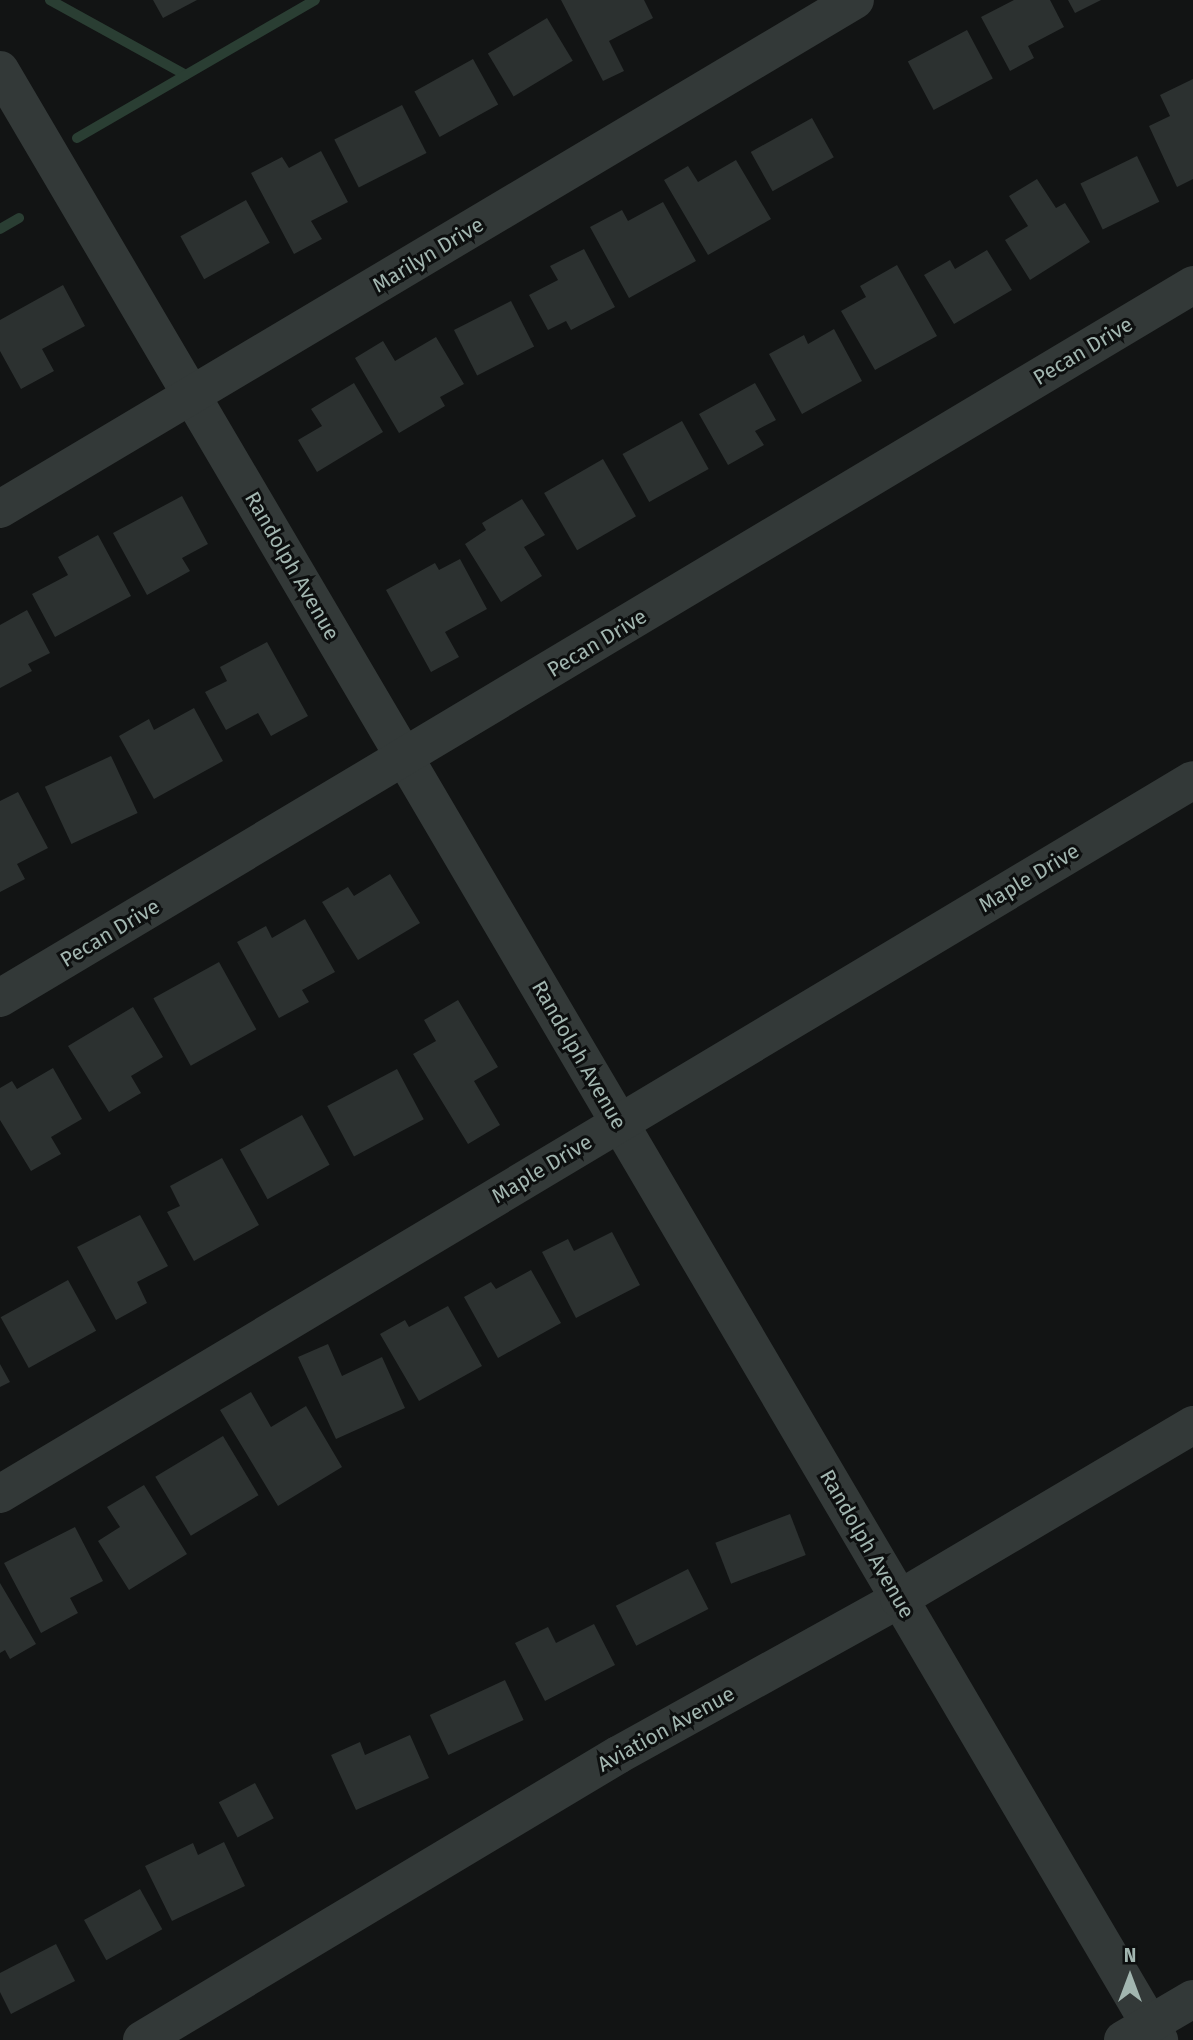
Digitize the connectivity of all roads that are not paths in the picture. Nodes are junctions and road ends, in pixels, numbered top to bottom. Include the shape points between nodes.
1 (855, 0) edge
2 (0, 70) edge
3 (1193, 285) edge
4 (192, 396) junction
5 (0, 509) edge
6 (405, 759) junction
7 (1193, 780) edge
8 (0, 998) edge
9 (620, 1123) junction
10 (1193, 1425) edge
11 (0, 1494) edge
12 (900, 1599) junction
13 (1193, 1999) edge
14 (1144, 2035) edge
15 (142, 2040) edge

1 - 4 street, Marilyn Drive
2 - 4 street, Randolph Avenue
3 - 6 street, Pecan Drive
4 - 5 street, Marilyn Drive
4 - 6 street, Randolph Avenue
6 - 8 street, Pecan Drive
6 - 9 street, Randolph Avenue
7 - 9 street, Maple Drive
9 - 11 street, Maple Drive
9 - 12 street, Randolph Avenue
10 - 12 street, Aviation Avenue
12 - 14 street, Randolph Avenue
12 - 15 street, Aviation Avenue via 618,1755
13 - 14 street

